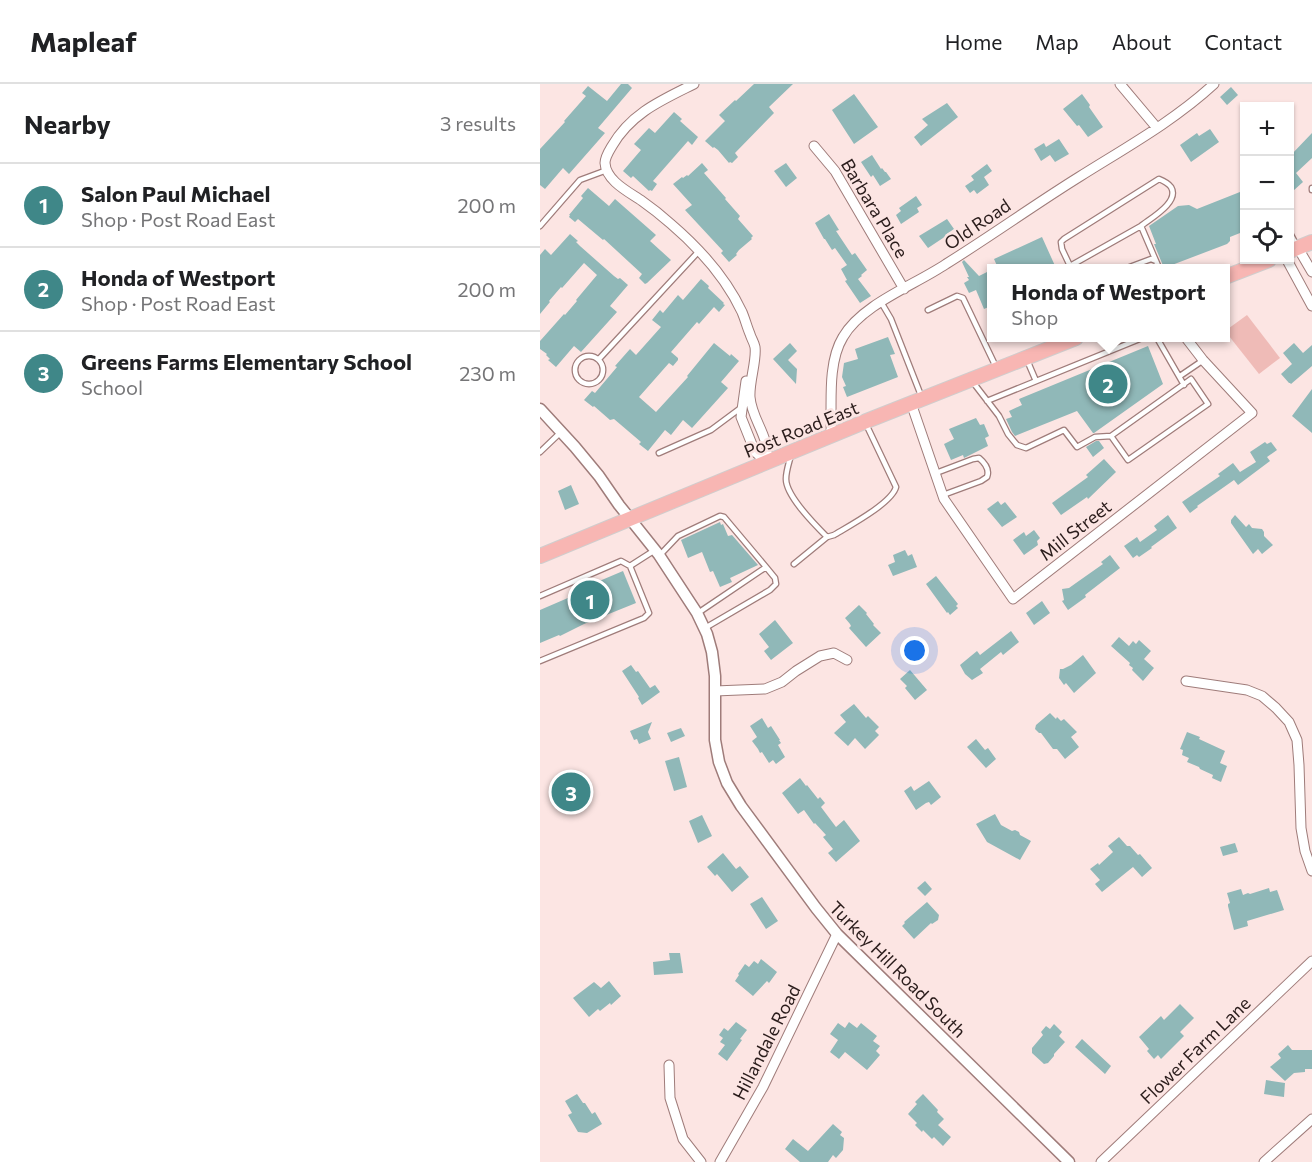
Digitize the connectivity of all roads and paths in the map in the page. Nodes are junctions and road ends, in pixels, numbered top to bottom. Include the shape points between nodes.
1 (694, 84) edge
2 (1120, 84) edge
3 (1214, 84) edge
4 (1157, 128) junction
5 (814, 146) dead end
6 (607, 170) junction
7 (1141, 225) junction
8 (540, 226) edge
9 (1312, 242) edge
10 (1294, 250) edge
11 (699, 251) junction
12 (1156, 261) junction
13 (1069, 264) edge
14 (1075, 264) edge
15 (1138, 264) edge
16 (1157, 264) edge
17 (1259, 264) edge
18 (1289, 264) edge
19 (1312, 272) edge
20 (1230, 276) edge
21 (904, 289) junction
22 (881, 302) junction
23 (1312, 306) edge
24 (928, 310) dead end
25 (750, 334) junction
26 (1056, 342) edge
27 (1132, 342) edge
28 (1159, 342) edge
29 (1189, 342) edge
30 (1026, 357) junction
31 (599, 359) junction
32 (1203, 360) junction
33 (997, 369) junction
34 (1180, 376) junction
35 (971, 379) junction
36 (1036, 381) junction
37 (1184, 385) junction
38 (917, 401) junction
39 (987, 401) junction
40 (742, 406) junction
41 (540, 409) edge
42 (864, 422) junction
43 (561, 432) junction
44 (831, 435) junction
45 (1111, 436) junction
46 (540, 452) edge
47 (791, 452) junction
48 (658, 453) dead end
49 (767, 462) junction
50 (936, 473) junction
51 (943, 495) junction
52 (630, 519) junction
53 (827, 537) junction
54 (657, 553) junction
55 (540, 556) edge
56 (794, 564) dead end
57 (630, 566) junction
58 (766, 567) junction
59 (540, 596) edge
60 (697, 613) junction
61 (705, 628) junction
62 (847, 660) dead end
63 (540, 662) edge
64 (1186, 681) dead end
65 (715, 691) junction
66 (1312, 871) edge
67 (837, 934) junction
68 (1312, 961) edge
69 (669, 1065) dead end
70 (1312, 1119) edge
71 (701, 1162) edge
72 (720, 1162) edge
73 (1069, 1162) edge
74 (1101, 1162) edge
75 (1264, 1162) edge

1 - 6 street via 649,107 629,123 607,155
2 - 4 street
3 - 4 street, Old Road
4 - 21 street, Old Road
5 - 21 street, Barbara Place via 835,171
6 - 8 lane via 580,180
6 - 11 street via 622,188 671,224
7 - 12 lane
7 - 13 lane via 1172,199 1174,194 1164,181 1159,179 1064,239 1062,249
7 - 14 lane
9 - 10 main road
10 - 19 street
11 - 25 street via 733,295
11 - 31 lane
12 - 15 lane
12 - 16 lane
17 - 20 main road
18 - 23 street
21 - 22 street, Old Road
22 - 38 lane via 891,319
22 - 44 street, Old Road via 857,319 838,347 833,372
24 - 33 lane via 957,296 963,298
25 - 40 street
25 - 49 street via 755,346 750,397 766,441
26 - 30 main road, Post Road East
27 - 36 lane
28 - 34 lane
29 - 32 street, Mill Street
30 - 33 main road, Post Road East
30 - 36 lane
31 - 31 lane via 604,372 600,380 594,384 580,381 575,367 578,360 592,355
32 - 34 lane
32 - 51 street, Mill Street via 1252,413 1013,598
33 - 35 main road, Post Road East
34 - 37 lane
35 - 38 main road, Post Road East
35 - 39 lane
36 - 39 lane
37 - 45 lane
37 - 45 lane via 1191,379 1208,404 1128,460
38 - 42 main road, Post Road East
38 - 50 street, Mill Street
39 - 45 lane via 1017,445 1026,448 1064,430 1077,447 1095,437
40 - 48 lane via 711,430
40 - 49 street via 741,417 752,446
41 - 43 street, Turkey Hill Road South
42 - 44 main road, Post Road East
42 - 53 lane via 896,487 895,493 876,509
43 - 46 lane
43 - 52 street, Turkey Hill Road South
44 - 47 main road, Post Road East
47 - 49 main road, Post Road East
47 - 53 lane via 788,489
49 - 52 main road, Post Road East
50 - 51 street, Mill Street
50 - 51 lane via 979,458 988,470 981,481
52 - 54 street, Turkey Hill Road South
52 - 55 main road, Post Road East
53 - 56 lane
54 - 57 lane
54 - 58 lane via 678,536 720,516
54 - 60 street, Turkey Hill Road South
57 - 59 lane via 621,561
57 - 63 lane via 649,613
58 - 60 lane
58 - 61 lane via 775,578 776,584 770,590
60 - 61 street, Turkey Hill Road South
61 - 65 street, Turkey Hill Road South via 714,663
62 - 65 street via 834,653 820,656 765,689
64 - 66 street via 1247,690 1262,696 1289,722 1298,757 1301,828
65 - 67 street, Turkey Hill Road South via 715,740 727,783
67 - 72 street, Hillandale Road via 763,1087
67 - 73 street, Turkey Hill Road South
68 - 74 street, Flower Farm Lane
69 - 71 street via 670,1098 683,1139
70 - 75 street

